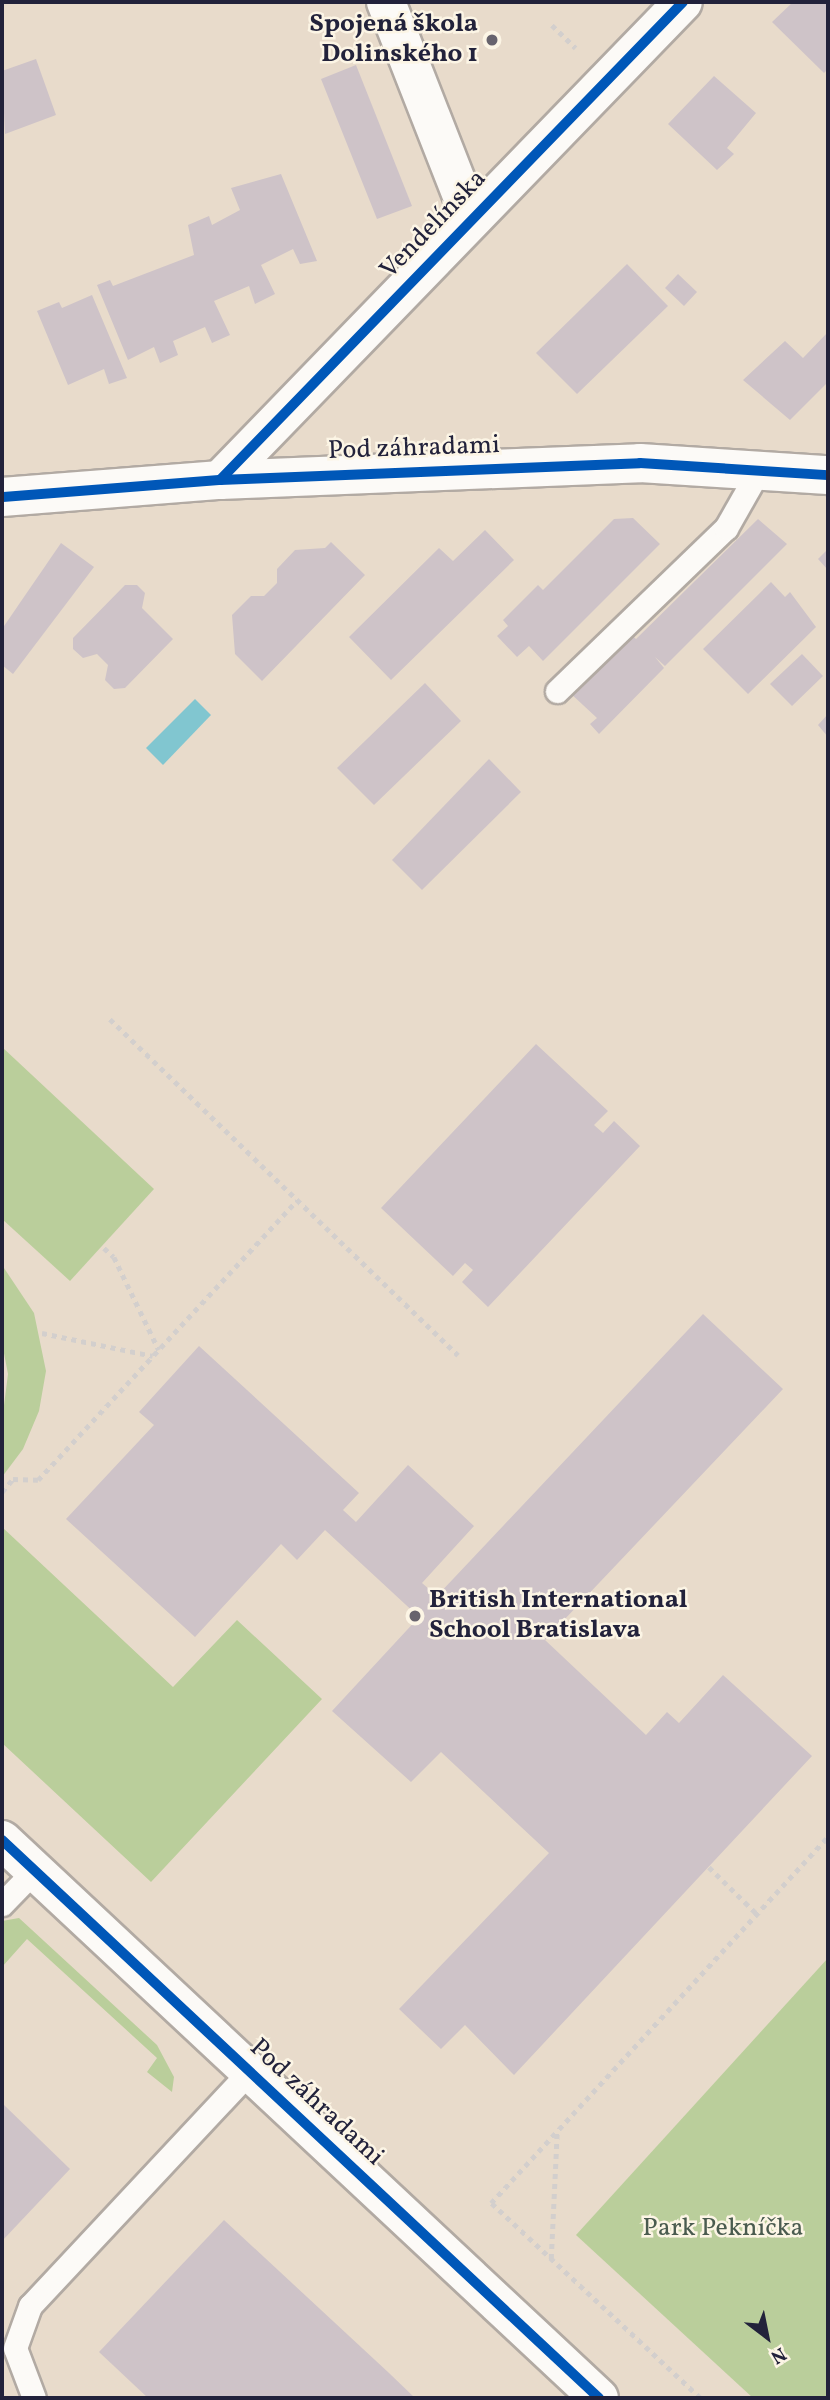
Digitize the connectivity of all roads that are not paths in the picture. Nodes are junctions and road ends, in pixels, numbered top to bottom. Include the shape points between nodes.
1 (386, 2) edge
2 (683, 2) edge
3 (471, 219) junction
4 (759, 470) junction
5 (828, 475) edge
6 (220, 480) junction
7 (2, 497) edge
8 (556, 691) dead end
9 (2, 1840) edge
10 (34, 1871) junction
11 (2, 1904) edge
12 (249, 2072) junction
13 (34, 2398) edge
14 (600, 2398) edge

1 - 3 street
2 - 3 street, Vendelínska
3 - 6 street, Vendelínska
4 - 5 street, Pod záhradami
4 - 6 street, Pod záhradami via 640,463
4 - 8 lane via 726,527
6 - 7 street, Pod záhradami
9 - 10 street, Pod záhradami
10 - 11 lane
10 - 12 street, Pod záhradami
12 - 13 lane via 30,2306 15,2348
12 - 14 street, Pod záhradami

